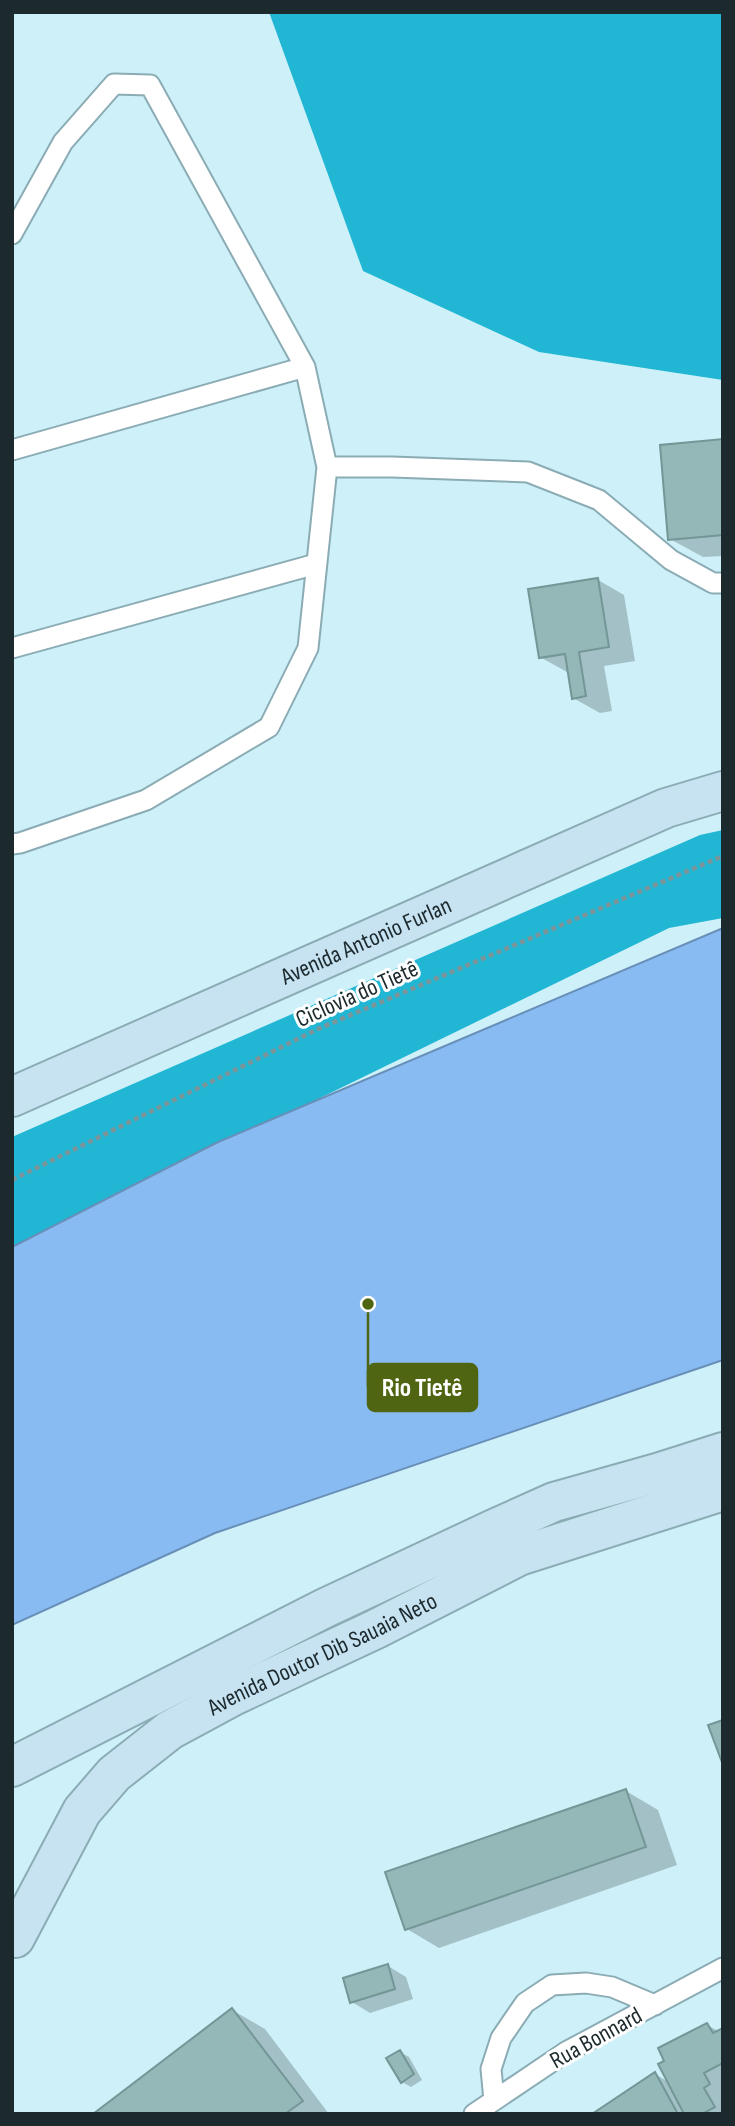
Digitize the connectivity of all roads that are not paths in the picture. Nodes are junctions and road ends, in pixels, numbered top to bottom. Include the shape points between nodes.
1 (12, 234) edge
2 (305, 367) junction
3 (12, 450) edge
4 (327, 467) junction
5 (316, 564) junction
6 (723, 583) edge
7 (12, 648) edge
8 (723, 792) edge
9 (12, 844) edge
10 (12, 1097) edge
11 (723, 1452) edge
12 (723, 1491) edge
13 (12, 1767) edge
14 (12, 1894) edge
15 (13, 1942) edge
16 (723, 1968) edge
17 (655, 2005) junction
18 (494, 2100) junction
19 (474, 2114) edge

1 - 2 lane via 63,142 114,83 150,85
2 - 3 lane
2 - 4 lane
4 - 5 lane
4 - 6 lane via 528,472 599,500 671,560 713,583
5 - 7 lane
5 - 9 lane via 308,648 269,727 146,800
8 - 10 main road, Avenida Antonio Furlan via 666,808
11 - 13 main road, Avenida Doutor Dib Sauaia Neto via 554,1502 313,1614
12 - 15 main road, Avenida Doutor Dib Sauaia Neto via 519,1556 170,1730 114,1774 82,1811
14 - 15 main road
16 - 17 lane, Rua Bonnard
17 - 18 lane, Rua Bonnard via 566,2052
17 - 18 lane via 612,1987 552,1985 525,2003 501,2038 491,2069
18 - 19 lane, Rua Bonnard

